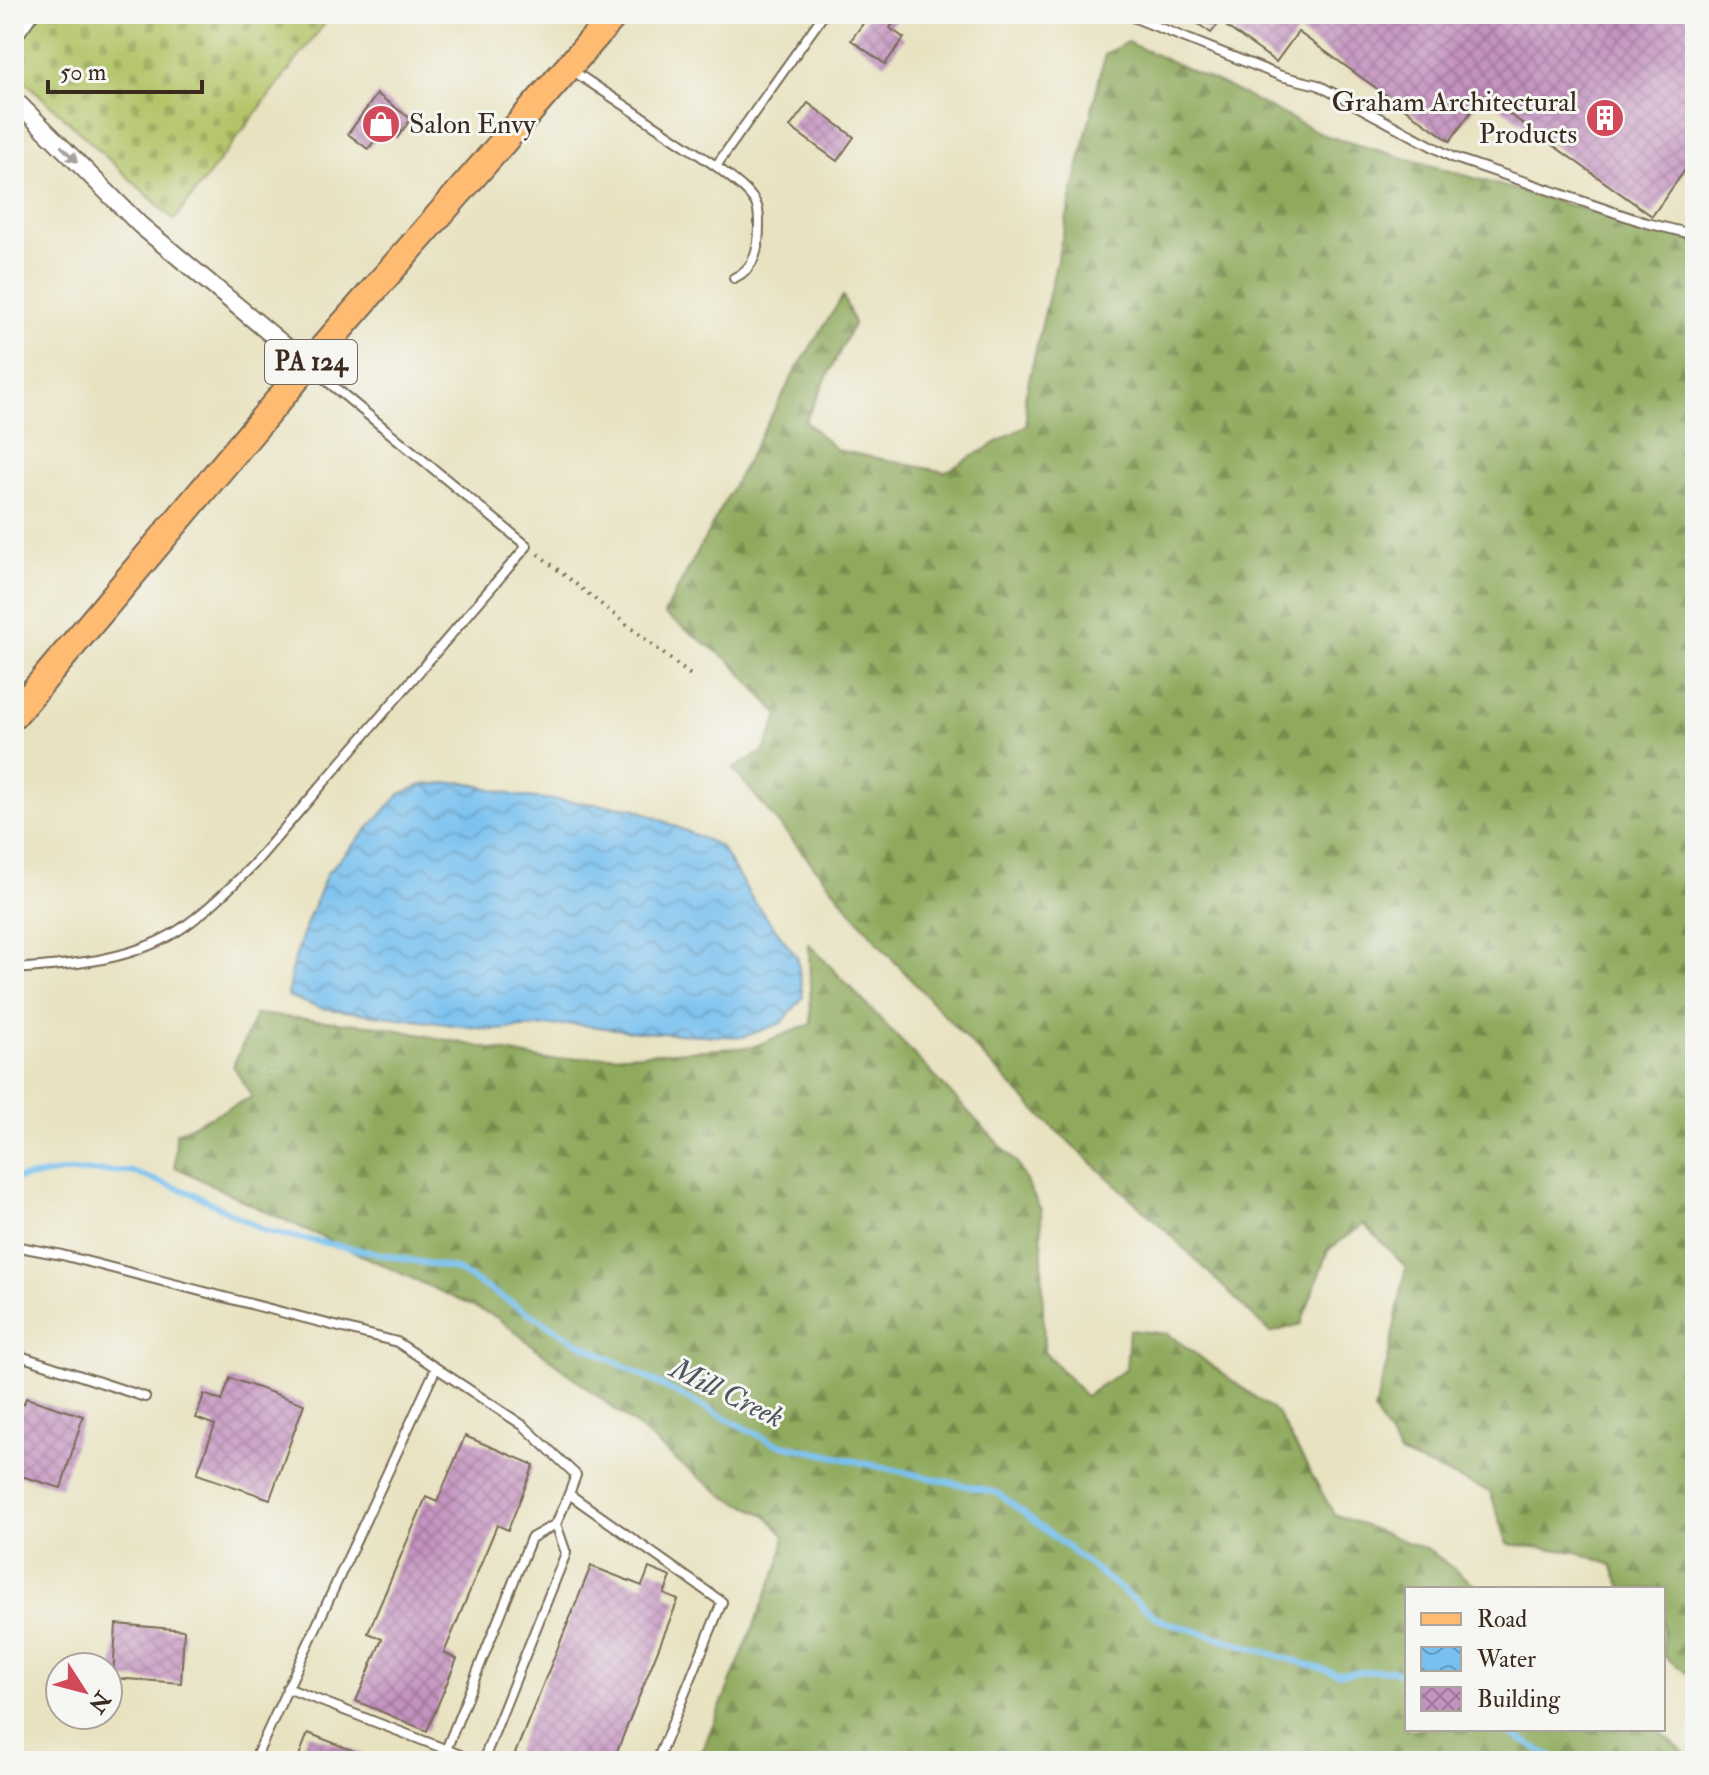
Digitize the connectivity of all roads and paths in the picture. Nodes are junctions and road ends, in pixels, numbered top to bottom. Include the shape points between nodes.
1 (34, 14) edge
2 (615, 14) edge
3 (824, 14) edge
4 (1125, 14) edge
5 (14, 42) edge
6 (567, 67) junction
7 (14, 99) edge
8 (716, 166) junction
9 (1695, 235) edge
10 (734, 278) dead end
11 (308, 365) junction
12 (527, 546) junction
13 (693, 677) dead end
14 (14, 715) edge
15 (14, 969) edge
16 (14, 1246) edge
17 (14, 1354) edge
18 (436, 1368) junction
19 (145, 1397) dead end
20 (569, 1494) junction
21 (556, 1524) junction
22 (287, 1688) junction
23 (446, 1750) junction
24 (254, 1761) edge
25 (476, 1761) edge
26 (483, 1761) edge
27 (657, 1761) edge

1 - 5 lane
2 - 6 main road, PA 124
3 - 8 lane
4 - 9 lane via 1281,76 1318,85 1452,157
6 - 8 lane
6 - 11 main road, PA 124
7 -> 11 street via 140,225
8 - 10 lane via 757,204 759,245 749,268
11 - 12 lane
11 - 14 main road, PA 124
12 - 13 path
12 - 15 lane via 216,902 145,947 65,965
16 - 18 lane via 397,1342
17 - 19 lane
18 - 20 lane via 535,1435 576,1475
18 - 22 lane
20 - 21 lane
20 - 27 lane via 722,1602
21 - 23 lane via 531,1538
21 - 26 lane via 566,1553
22 - 23 lane
22 - 24 lane
23 - 25 lane

